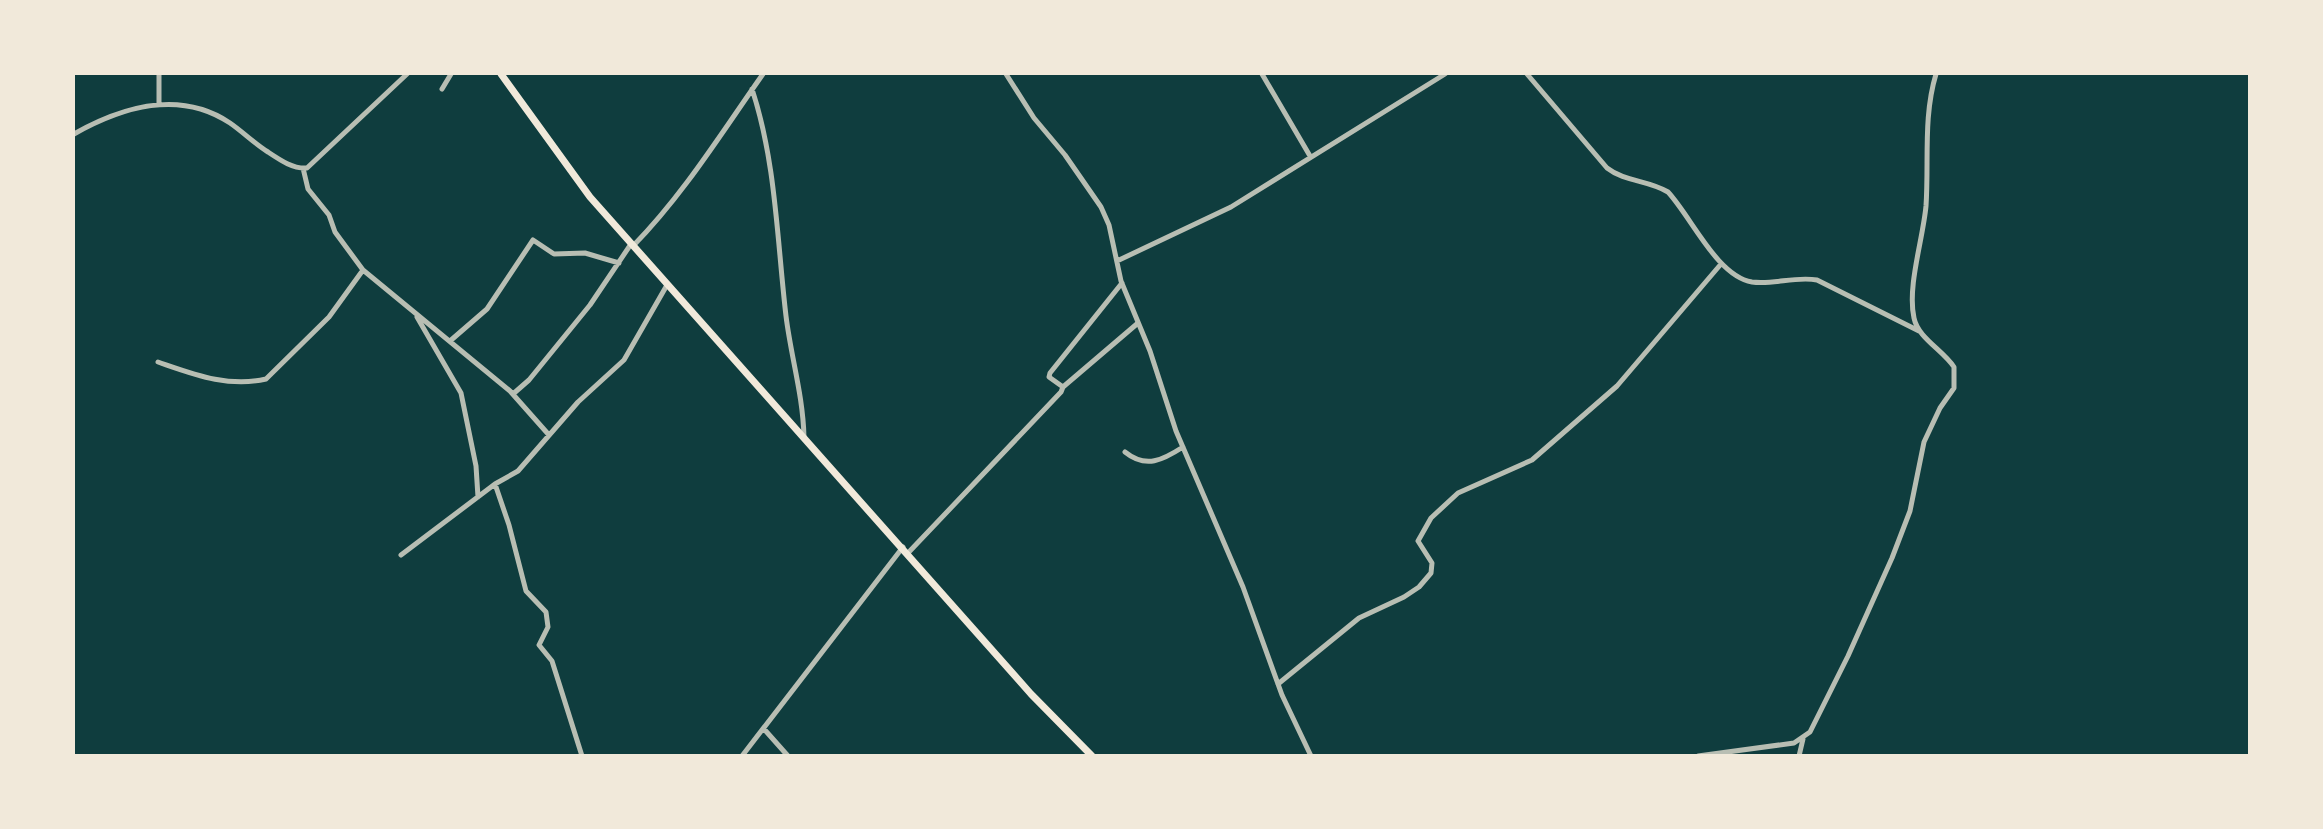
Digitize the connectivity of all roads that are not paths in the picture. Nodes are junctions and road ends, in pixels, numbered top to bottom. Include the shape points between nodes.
1 (159, 74) edge
2 (407, 74) edge
3 (451, 74) edge
4 (501, 74) edge
5 (763, 74) edge
6 (1006, 74) edge
7 (1262, 74) edge
8 (1445, 74) edge
9 (1527, 74) edge
10 (1936, 74) edge
11 (442, 89) dead end
12 (752, 89) junction
13 (159, 104) junction
14 (74, 134) edge
15 (1310, 156) junction
16 (303, 169) junction
17 (632, 245) junction
18 (1117, 261) junction
19 (619, 263) junction
20 (1721, 264) junction
21 (363, 270) junction
22 (1122, 283) junction
23 (667, 285) junction
24 (414, 312) junction
25 (1139, 323) junction
26 (1919, 331) junction
27 (450, 341) junction
28 (158, 362) dead end
29 (1063, 387) junction
30 (513, 394) junction
31 (549, 435) junction
32 (804, 437) junction
33 (1183, 447) junction
34 (1125, 452) dead end
35 (495, 484) junction
36 (478, 498) junction
37 (905, 550) junction
38 (401, 555) dead end
39 (1278, 684) junction
40 (764, 729) junction
41 (1803, 739) junction
42 (582, 755) edge
43 (742, 755) edge
44 (788, 755) edge
45 (1091, 755) edge
46 (1311, 755) edge
47 (1698, 755) edge
48 (1799, 755) edge

1 - 13 street
2 - 16 street via 313,165
3 - 11 street
4 - 17 main road via 590,197
5 - 12 street
6 - 18 street via 1101,207
7 - 15 street
8 - 15 street
9 - 20 street via 1607,168 1668,192
10 - 26 street via 1926,117 1930,132 1926,208 1912,306
12 - 17 street via 696,172
12 - 32 street via 767,141 787,326 803,400
13 - 14 street via 133,107
13 - 16 street via 197,107
15 - 18 street via 1231,207
16 - 21 street via 308,189
17 - 19 street
17 - 23 main road
18 - 22 street
19 - 27 street via 585,253 554,254 533,240 487,309
19 - 30 street via 554,350
20 - 26 street via 1749,282 1817,280
20 - 39 street via 1625,378 1573,425 1532,460 1458,493 1431,518 1418,541 1432,563 1428,579 1404,597 1365,614
21 - 24 street
21 - 28 street via 328,317 266,379 217,382
22 - 25 street
22 - 29 street via 1050,373
23 - 31 street via 624,360
23 - 32 main road
24 - 27 street
24 - 36 street via 461,393
25 - 29 street
25 - 33 street
26 - 41 street via 1954,367 1954,388 1924,442 1910,511 1892,558 1848,656
27 - 30 street
29 - 37 street
30 - 31 street
31 - 35 street via 518,471
32 - 37 main road
33 - 34 street via 1148,463
33 - 39 street via 1243,587
35 - 36 street
35 - 42 street via 526,591 545,612 548,627 539,645 552,661
36 - 38 street
37 - 40 street via 810,664
37 - 45 main road
39 - 46 street
40 - 43 street
40 - 44 street
41 - 47 street
41 - 48 street

